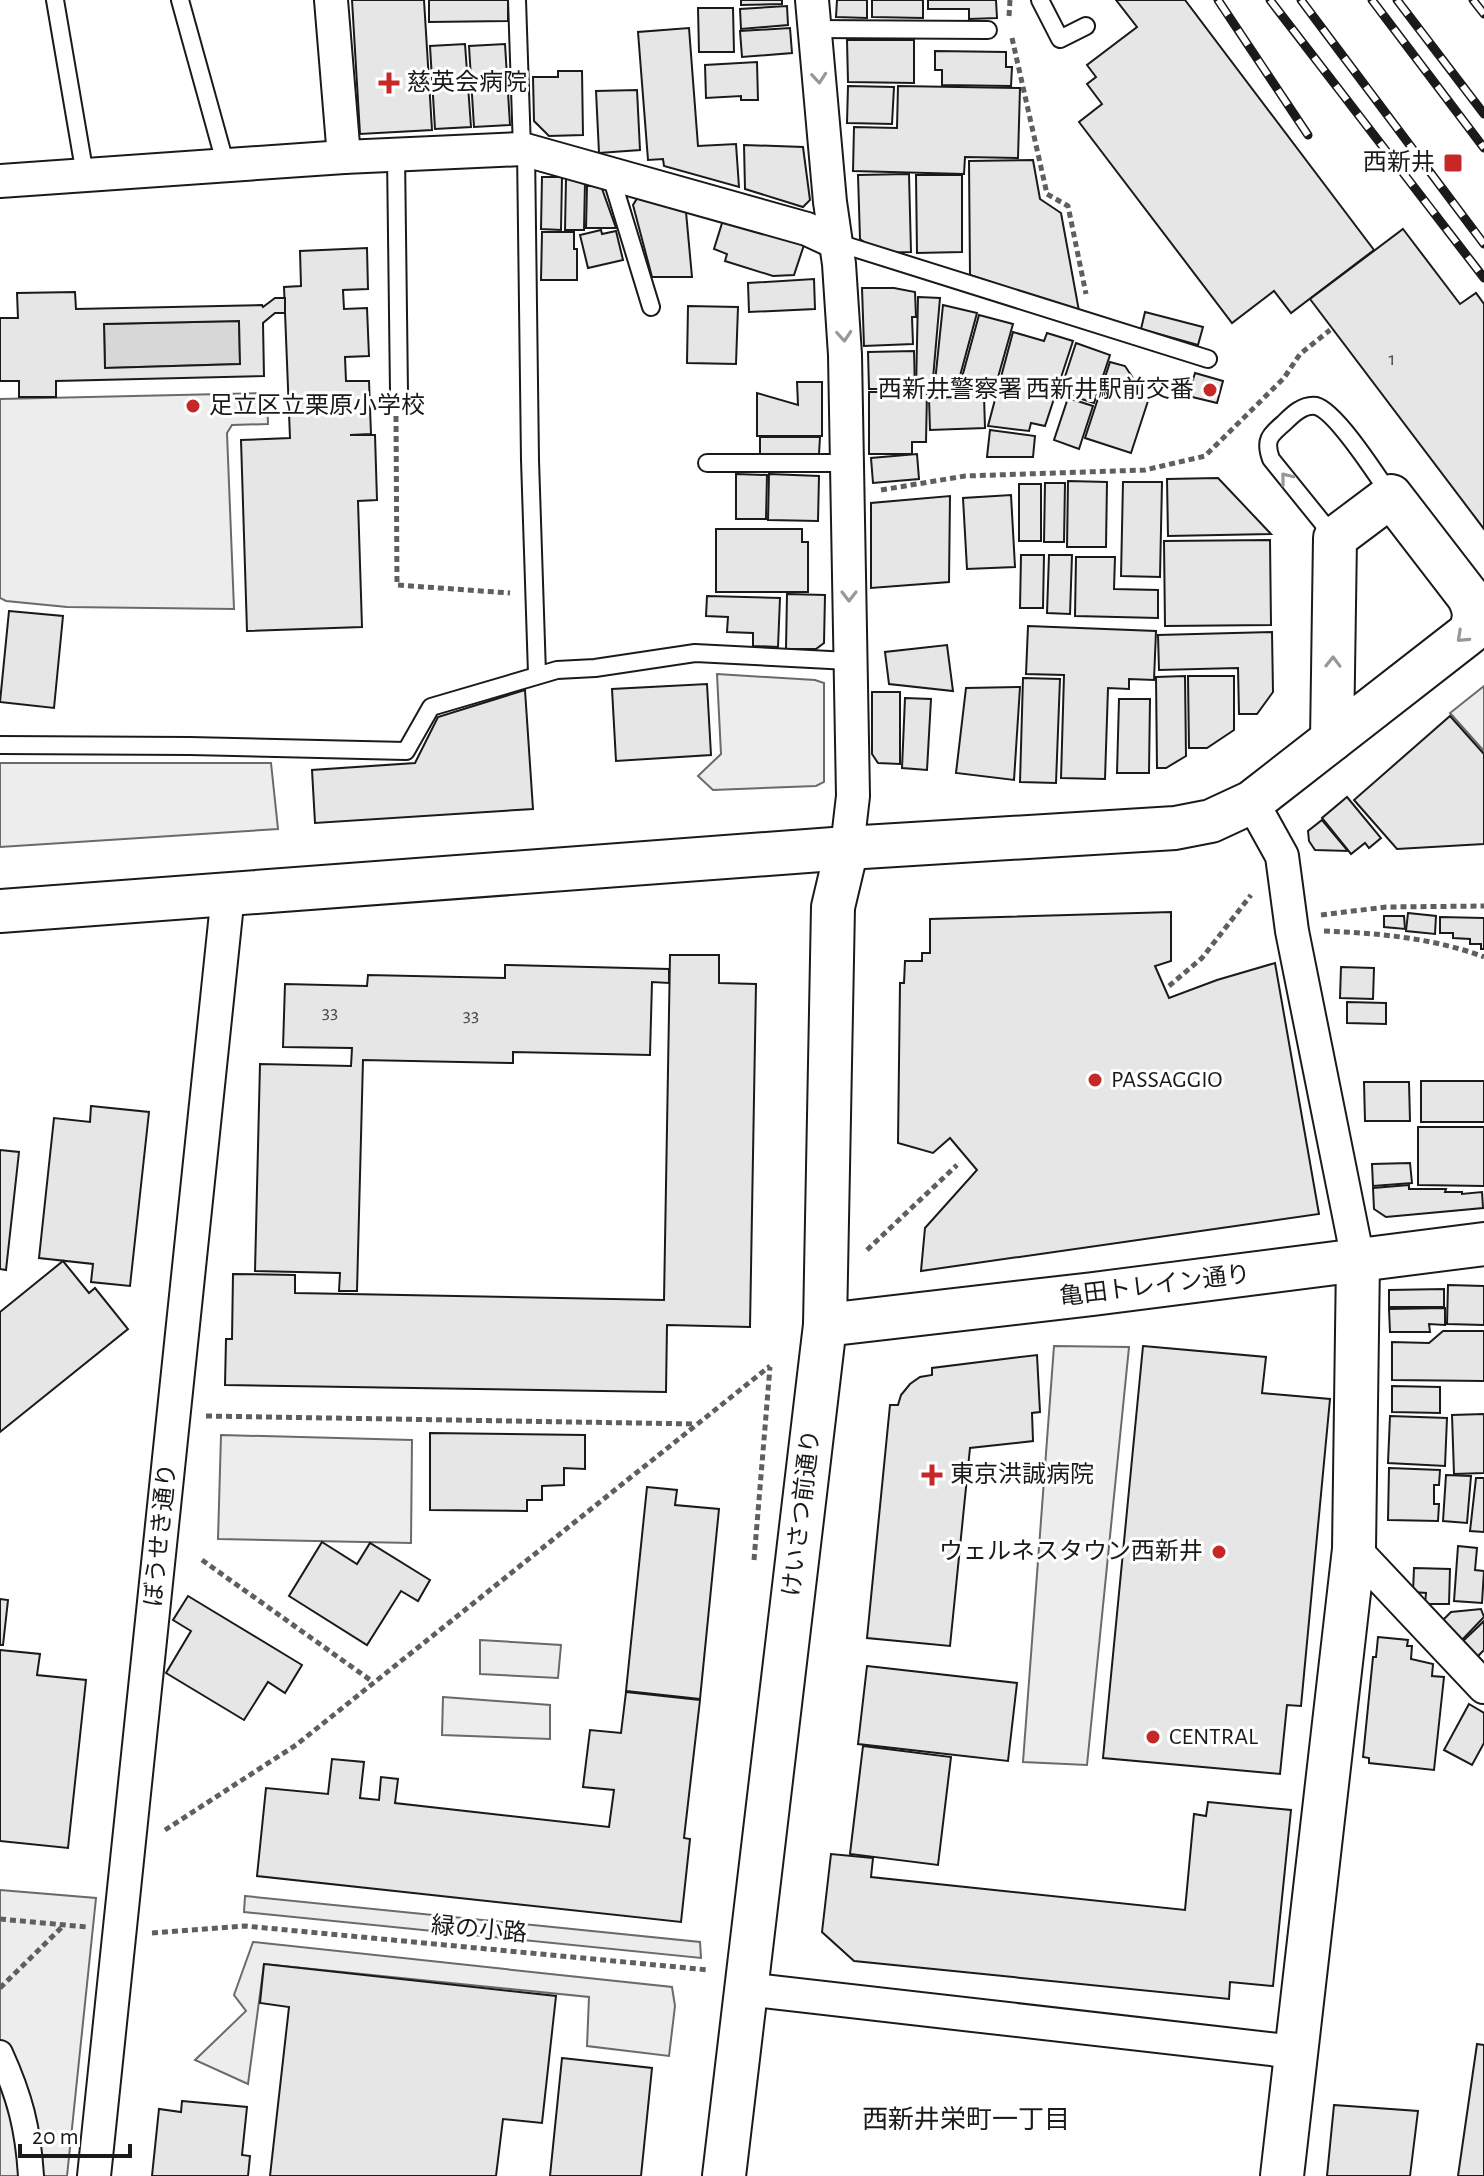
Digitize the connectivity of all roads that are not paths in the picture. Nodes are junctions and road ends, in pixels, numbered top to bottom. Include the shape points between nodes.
1 (55, 0) edge
2 (180, 0) edge
3 (331, 0) edge
4 (517, 0) edge
5 (1040, 0) edge
6 (813, 14) edge
7 (1086, 26) dead end
8 (988, 30) dead end
9 (524, 150) junction
10 (396, 155) junction
11 (344, 157) junction
12 (226, 166) junction
13 (610, 173) junction
14 (85, 175) junction
15 (0, 181) edge
16 (835, 242) junction
17 (651, 307) dead end
18 (1208, 359) dead end
19 (399, 392) road end
20 (707, 463) dead end
21 (847, 463) junction
22 (1391, 496) junction
23 (1335, 538) junction
24 (849, 661) junction
25 (537, 674) junction
26 (1332, 740) junction
27 (0, 745) edge
28 (1252, 802) junction
29 (847, 848) junction
30 (228, 894) junction
31 (0, 911) edge
32 (1484, 1244) edge
33 (1358, 1260) junction
34 (825, 1325) junction
35 (1354, 1549) junction
36 (1484, 1687) edge
37 (745, 1989) junction
38 (1296, 2052) junction
39 (0, 2053) edge
40 (31, 2176) edge
41 (94, 2176) edge
42 (724, 2176) edge
43 (1282, 2176) edge

1 - 14 lane
2 - 12 lane
3 - 11 street
4 - 9 lane
5 - 7 lane via 1060,39
6 - 8 lane
6 -> 16 street
9 - 10 street
9 - 13 street
9 - 25 lane
10 - 11 street
10 - 19 lane
11 - 12 street
12 - 14 street
13 - 16 street via 807,229
13 - 17 lane
14 - 15 street
16 - 18 lane
16 -> 21 street
20 - 21 lane
21 -> 24 street
22 - 23 street
23 -> 22 lane via 1267,447 1268,436 1299,409 1315,406 1332,415
22 -> 26 street via 1468,596 1474,622 1469,633
26 -> 23 street
24 - 25 lane via 695,653
24 - 29 street via 853,796
25 - 27 lane via 431,707 406,751
26 - 28 street
28 - 29 street via 1211,821 1175,828
28 - 33 street via 1282,861 1302,923
29 - 30 street
29 - 34 street, けいさつ前通り via 833,907
30 - 31 street
30 - 41 street, ぼうせき通り
32 - 33 street, 亀田トレイン通り
33 - 34 street, 亀田トレイン通り
33 - 35 street
34 - 37 street, けいさつ前通り
35 - 36 street
35 - 38 street
37 - 38 street
37 - 42 street, けいさつ前通り
38 - 43 street
39 - 40 street via 18,2091

